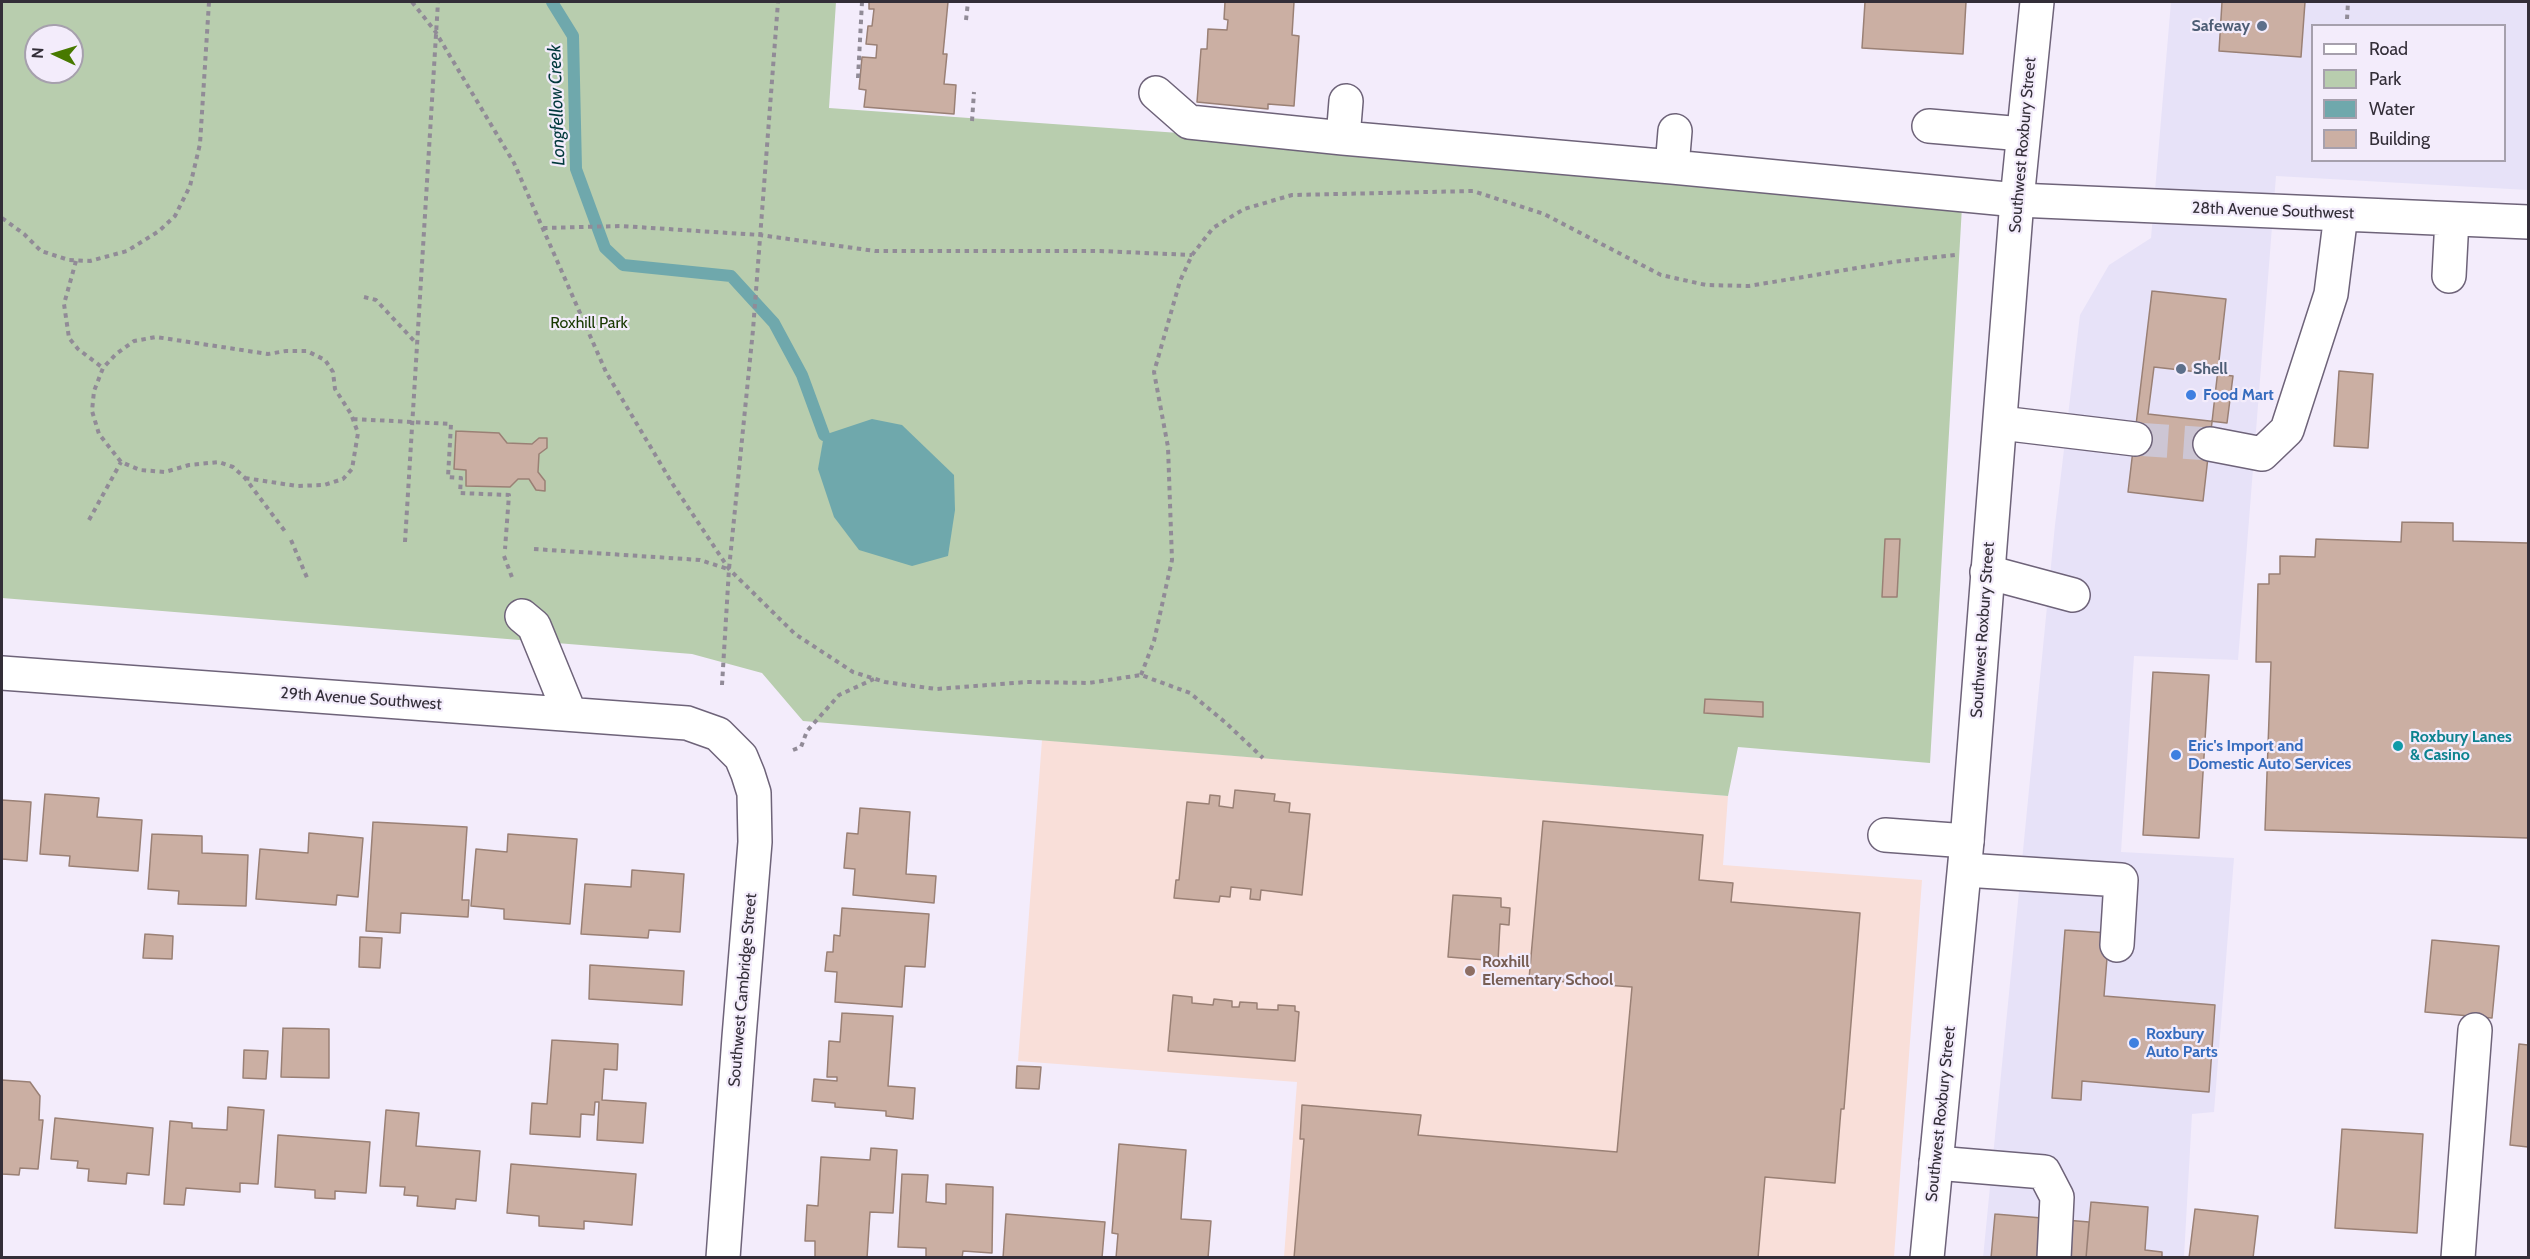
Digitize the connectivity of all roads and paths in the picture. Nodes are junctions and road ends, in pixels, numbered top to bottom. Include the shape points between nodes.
1 (209, 2) edge
2 (412, 2) edge
3 (438, 2) edge
4 (778, 2) edge
5 (862, 2) edge
6 (968, 2) edge
7 (2037, 2) edge
8 (2348, 2) edge
9 (2347, 19) dead end
10 (966, 20) dead end
11 (435, 31) junction
12 (858, 78) dead end
13 (974, 92) dead end
14 (1156, 93) dead end
15 (1346, 101) dead end
16 (972, 121) dead end
17 (1929, 126) dead end
18 (1675, 131) dead end
19 (2023, 134) junction
20 (1343, 138) junction
21 (1672, 167) junction
22 (2017, 200) junction
23 (2341, 214) junction
24 (2, 218) edge
25 (2452, 219) junction
26 (2529, 222) edge
27 (543, 228) junction
28 (760, 235) junction
29 (1192, 255) junction
30 (1955, 255) dead end
31 (77, 260) junction
32 (2448, 276) dead end
33 (364, 297) dead end
34 (417, 344) junction
35 (103, 368) junction
36 (353, 419) junction
37 (413, 422) junction
38 (2001, 423) junction
39 (2135, 439) tunnel mouth
40 (2210, 444) tunnel mouth
41 (121, 462) junction
42 (245, 478) junction
43 (88, 520) dead end
44 (287, 534) dead end
45 (291, 540) dead end
46 (405, 543) dead end
47 (505, 549) dead end
48 (534, 549) dead end
49 (504, 556) dead end
50 (729, 569) junction
51 (1987, 572) junction
52 (308, 580) dead end
53 (515, 585) dead end
54 (2073, 595) dead end
55 (522, 616) dead end
56 (2, 673) edge
57 (1141, 675) junction
58 (875, 679) junction
59 (722, 685) dead end
60 (570, 714) junction
61 (718, 734) joint
62 (793, 750) dead end
63 (1263, 758) dead end
64 (1885, 835) dead end
65 (1966, 855) junction
66 (2117, 945) dead end
67 (2475, 1030) dead end
68 (1936, 1163) junction
69 (723, 1257) edge
70 (1927, 1257) edge
71 (2054, 1257) edge
72 (2458, 1257) edge

1 - 31 path via 200,144 190,186 175,216 127,251 90,261
2 - 11 path
3 - 11 path
4 - 28 path
5 - 12 path
6 - 10 path
7 - 19 street, Southwest Roxbury Street
8 - 9 path
11 - 27 path via 514,163
11 - 34 path
13 - 16 path
14 - 20 street, 28th Avenue Southwest via 1189,122
15 - 20 street
17 - 19 street
18 - 21 street
19 - 22 street, Southwest Roxbury Street
20 - 21 street, 28th Avenue Southwest
21 - 22 street, 28th Avenue Southwest
22 - 23 street, 28th Avenue Southwest
22 - 38 street, Southwest Roxbury Street
23 - 25 street, 28th Avenue Southwest
23 - 40 street via 2331,294 2287,430 2262,454
24 - 31 path via 41,251
25 - 26 street, 28th Avenue Southwest
25 - 32 street
27 - 28 path via 621,226
27 - 50 path via 606,372
28 - 29 path via 875,251
28 - 50 path
29 - 30 path via 1213,228 1244,209 1292,195 1473,191 1544,214 1661,275 1706,285 1749,286 1893,261
29 - 57 path via 1180,281 1154,372 1168,447 1172,560 1155,641
31 - 35 path via 64,304 69,338
33 - 34 path via 376,300
34 - 37 path
35 - 36 path via 135,341 156,337 267,354 306,351 325,360 333,372 335,389
35 - 41 path via 94,391 92,411 99,434
36 - 37 path
36 - 42 path via 358,433 356,453 352,470 343,479 324,485 297,486
37 - 46 path
37 - 47 path via 451,424 448,477 461,478 460,493 509,495
38 - 39 street
38 - 51 street, Southwest Roxbury Street
41 - 42 path via 140,470 165,472 219,462 233,467
41 - 43 path
42 - 44 path
45 - 52 path
48 - 50 path via 700,560
49 - 53 path
50 - 58 path via 795,634 853,672
50 - 59 path
51 - 54 street
51 - 65 street, Southwest Roxbury Street
55 - 60 street via 534,626
56 - 60 street, 29th Avenue Southwest
57 - 58 path via 1089,683 1027,682 936,689
57 - 63 path via 1190,693
58 - 62 path via 839,695 807,731 801,747
60 - 61 street, 29th Avenue Southwest via 687,723
61 - 69 street, Southwest Cambridge Street via 741,757 748,774 754,793 756,842
64 - 65 street
65 - 66 street via 2121,880
65 - 68 street, Southwest Roxbury Street
67 - 72 street
68 - 70 street, Southwest Roxbury Street
68 - 71 street via 2044,1172 2057,1197

